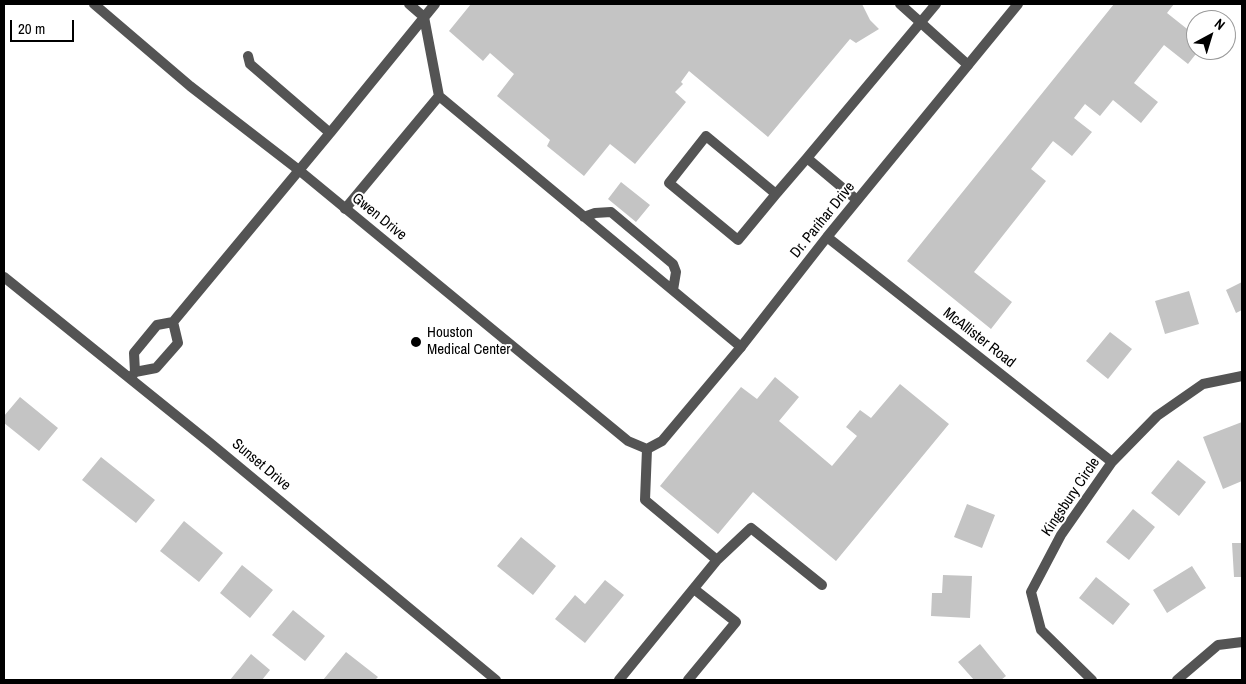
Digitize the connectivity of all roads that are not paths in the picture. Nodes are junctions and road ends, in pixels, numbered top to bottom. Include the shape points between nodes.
1 (94, 4) edge
2 (409, 4) edge
3 (435, 4) edge
4 (900, 4) edge
5 (936, 4) edge
6 (1018, 4) edge
7 (424, 17) junction
8 (920, 23) junction
9 (248, 56) dead end
10 (968, 65) junction
11 (439, 96) junction
12 (330, 133) junction
13 (807, 158) junction
14 (300, 171) junction
15 (776, 194) junction
16 (857, 200) junction
17 (346, 209) junction
18 (584, 217) junction
19 (827, 237) junction
20 (4, 277) edge
21 (673, 290) junction
22 (173, 322) junction
23 (741, 347) junction
24 (132, 375) junction
25 (1242, 376) edge
26 (647, 450) junction
27 (1112, 462) junction
28 (717, 560) junction
29 (822, 585) dead end
30 (694, 589) junction
31 (1242, 642) edge
32 (496, 680) edge
33 (619, 680) edge
34 (688, 680) edge
35 (1092, 680) edge
36 (1177, 680) edge

1 - 14 street, Gwen Drive via 190,86
2 - 7 street
3 - 7 street
4 - 8 street
5 - 8 street
6 - 10 street, Dr. Parihar Drive
7 - 11 street
7 - 12 street
8 - 10 street
8 - 13 street
9 - 12 street via 250,64
10 - 16 street, Dr. Parihar Drive
11 - 17 street
11 - 18 street
12 - 14 street
13 - 15 street
13 - 16 street
14 - 17 street, Gwen Drive
14 - 22 street
15 - 15 street via 738,240 669,183 706,136
16 - 19 street, Dr. Parihar Drive
17 - 26 street, Gwen Drive via 628,441
18 - 21 street
18 - 21 street via 612,212 673,264 676,272
19 - 23 street, Dr. Parihar Drive
19 - 27 street, McAllister Road
20 - 24 street, Sunset Drive
21 - 23 street
22 - 24 street via 157,325 134,353
22 - 24 street via 178,344 156,368
23 - 26 street, Dr. Parihar Drive via 662,441
24 - 32 street, Sunset Drive
25 - 27 street, Kingsbury Circle via 1202,384 1157,416
26 - 28 street via 645,500
27 - 35 street, Kingsbury Circle via 1061,535 1031,592 1041,630
28 - 29 street via 751,528
28 - 30 street
30 - 33 street
30 - 34 street via 736,622
31 - 36 street via 1218,645

